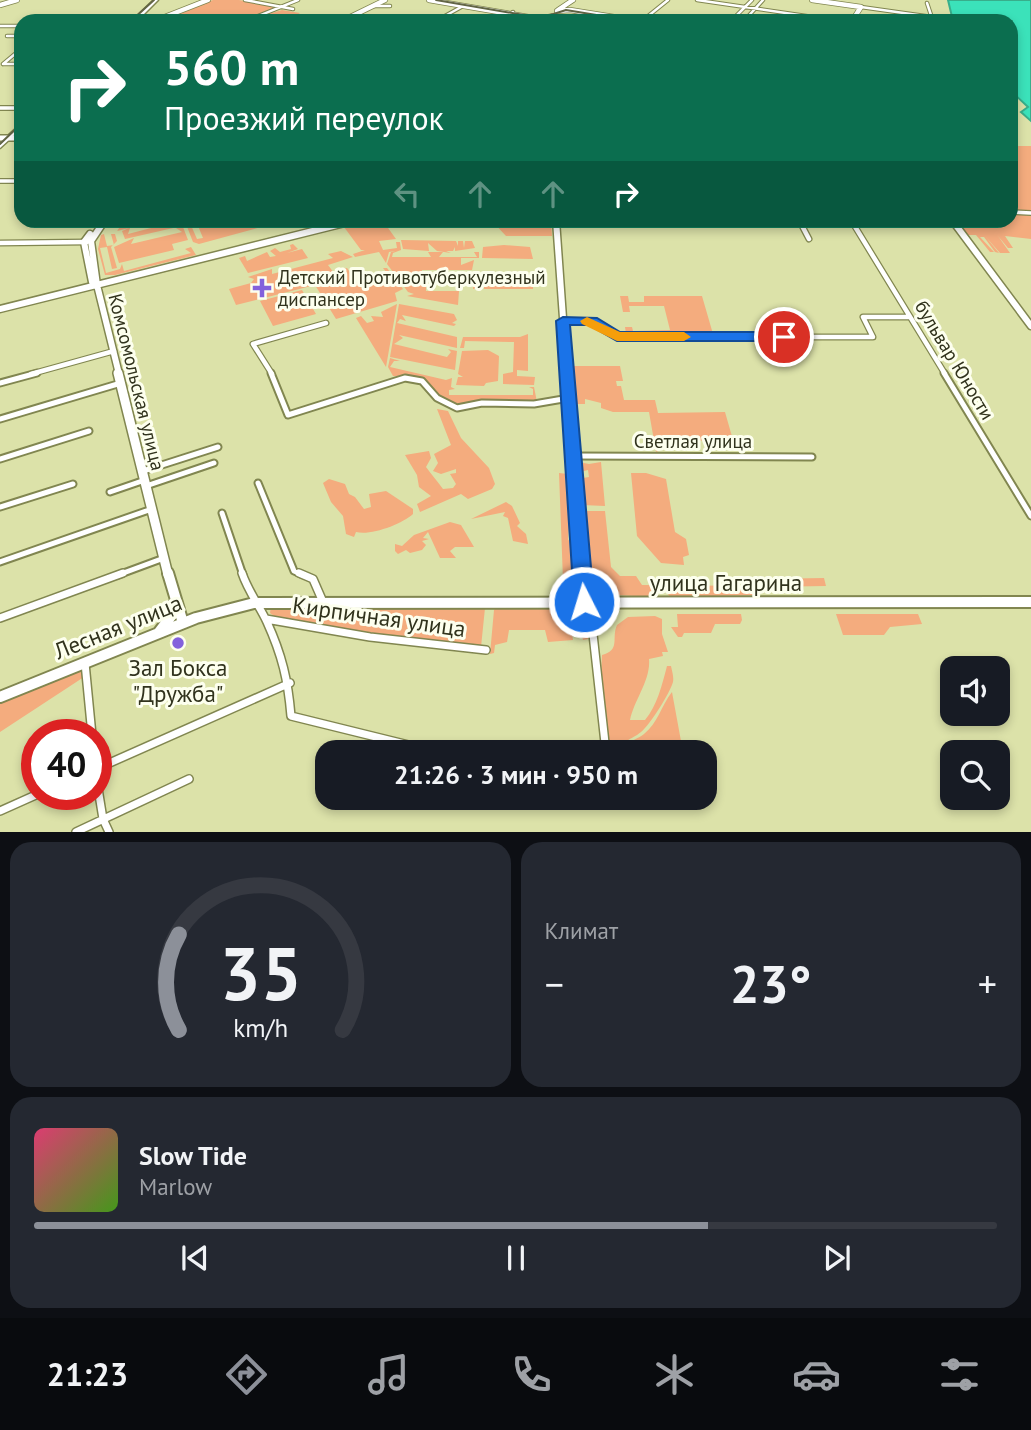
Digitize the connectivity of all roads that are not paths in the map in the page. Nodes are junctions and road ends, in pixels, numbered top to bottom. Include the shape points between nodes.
1 (17, 0) edge
2 (154, 0) edge
3 (208, 0) edge
4 (245, 0) edge
5 (298, 0) edge
6 (385, 0) edge
7 (429, 0) edge
8 (441, 0) edge
9 (474, 0) edge
10 (575, 0) edge
11 (668, 0) edge
12 (697, 0) edge
13 (752, 0) edge
14 (764, 0) edge
15 (813, 0) edge
16 (927, 3) dead end
17 (0, 5) edge
18 (465, 5) junction
19 (373, 6) junction
20 (390, 6) dead end
21 (281, 7) junction
22 (745, 7) junction
23 (861, 7) junction
24 (293, 9) dead end
25 (755, 9) junction
26 (512, 13) junction
27 (139, 14) edge
28 (175, 14) edge
29 (264, 14) edge
30 (356, 14) edge
31 (449, 14) edge
32 (532, 14) edge
33 (532, 14) edge
34 (554, 14) edge
35 (554, 14) edge
36 (557, 14) edge
37 (581, 14) edge
38 (649, 14) edge
39 (738, 14) edge
40 (750, 14) edge
41 (790, 14) edge
42 (856, 14) edge
43 (902, 14) edge
44 (930, 14) edge
45 (7, 36) dead end
46 (14, 36) edge
47 (95, 228) edge
48 (99, 228) edge
49 (317, 228) edge
50 (557, 228) edge
51 (803, 228) edge
52 (856, 228) edge
53 (958, 228) edge
54 (809, 239) dead end
55 (87, 242) junction
56 (0, 243) edge
57 (96, 282) junction
58 (0, 307) edge
59 (910, 317) junction
60 (563, 321) junction
61 (326, 323) dead end
62 (1031, 326) edge
63 (114, 351) junction
64 (0, 383) edge
65 (121, 383) junction
66 (569, 398) junction
67 (0, 419) edge
68 (89, 431) dead end
69 (218, 447) dead end
70 (573, 456) junction
71 (812, 457) dead end
72 (0, 459) edge
73 (214, 463) dead end
74 (144, 479) junction
75 (258, 483) dead end
76 (73, 484) dead end
77 (110, 492) dead end
78 (0, 507) edge
79 (152, 509) junction
80 (222, 513) dead end
81 (1031, 516) edge
82 (164, 558) junction
83 (0, 562) edge
84 (175, 601) junction
85 (323, 602) junction
86 (584, 602) junction
87 (1031, 602) edge
88 (254, 603) junction
89 (0, 618) edge
90 (266, 619) junction
91 (183, 623) junction
92 (157, 634) junction
93 (486, 650) dead end
94 (85, 663) junction
95 (290, 683) junction
96 (0, 697) edge
97 (90, 719) edge
98 (297, 719) joint
99 (386, 740) edge
100 (605, 740) edge
101 (112, 762) edge
102 (189, 779) dead end
103 (21, 802) edge
104 (102, 810) edge
105 (0, 811) edge
106 (103, 819) junction
107 (76, 831) edge
108 (109, 831) edge

1 - 17 street
2 - 27 highway
3 - 28 street
4 - 21 street
5 - 21 street
6 - 19 street
7 - 18 street
8 - 18 street
9 - 18 street
10 - 34 street
10 - 35 street
11 - 38 street
12 - 22 street
13 - 22 street
14 - 25 street
15 - 23 street
16 - 44 street
18 - 26 street
18 - 31 street
19 - 20 street
19 - 30 street
21 - 24 street
21 - 29 street
22 - 25 street
22 - 39 street
23 - 42 street
23 - 43 street
25 - 40 street
25 - 41 street
26 - 32 street
26 - 33 street
36 - 37 street
45 - 46 street
47 - 55 street
48 - 55 street
49 - 57 street
50 - 60 street
51 - 54 street
52 - 59 street, бульвар Юности
53 - 62 street
55 - 56 street
55 - 57 street, Комсомольская улица
57 - 58 street
57 - 63 street, Комсомольская улица
59 - 60 street via 863,317 873,337 617,337 592,321
59 - 81 street, бульвар Юности
60 - 66 street
61 - 66 street via 253,344 268,364 288,415 393,380 417,379 437,398 457,408
63 - 64 street
63 - 65 street, Комсомольская улица
65 - 67 street
65 - 74 street, Комсомольская улица
66 - 70 street
68 - 72 street
69 - 74 street
70 - 71 street, Светлая улица
70 - 86 street
73 - 74 street
74 - 77 street
74 - 79 street, Комсомольская улица
75 - 85 street via 294,571 313,579
76 - 78 street
79 - 82 street, Комсомольская улица
79 - 83 street
80 - 88 street
82 - 84 street, Комсомольская улица
82 - 89 street
84 - 91 street, Комсомольская улица
84 - 92 street via 172,615
85 - 86 street, улица Гагарина
85 - 88 street, улица Гагарина
86 - 87 street, улица Гагарина
86 - 100 street via 591,616
88 - 90 street
88 - 91 street, Лесная улица
90 - 93 street, Кирпичная улица
90 - 95 street
91 - 92 street, Лесная улица
92 - 94 street, Лесная улица
94 - 96 street, Лесная улица
94 - 97 street
95 - 98 street via 289,713
95 - 101 street
98 - 99 street
102 - 106 street
103 - 105 street
104 - 106 street
106 - 107 street
106 - 108 street

